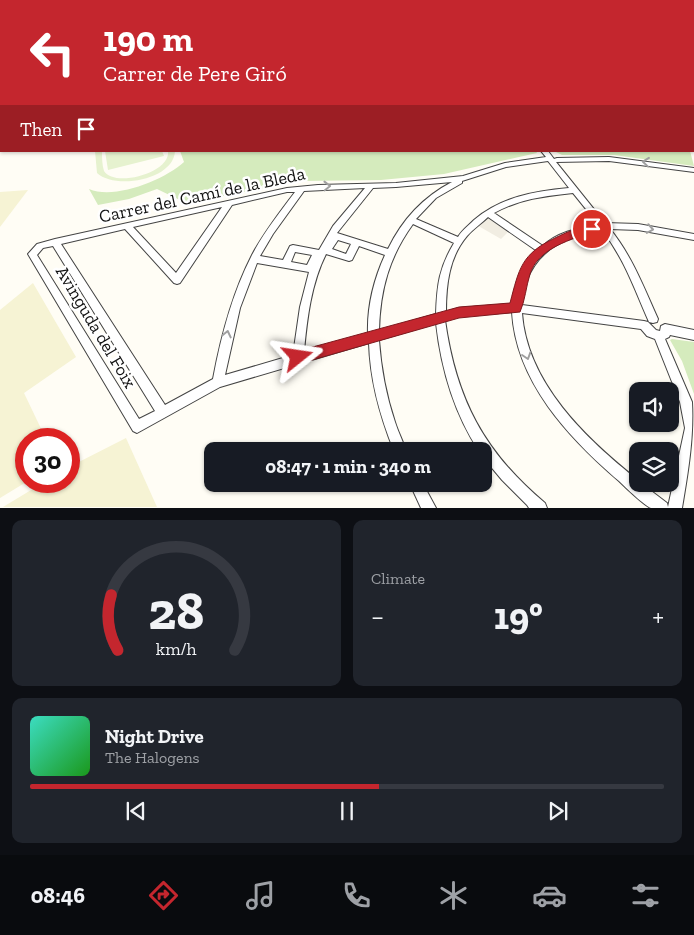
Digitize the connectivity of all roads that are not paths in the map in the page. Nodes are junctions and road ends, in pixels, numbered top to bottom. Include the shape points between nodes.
1 (552, 156) edge
2 (694, 170) edge
3 (464, 178) junction
4 (420, 182) junction
5 (370, 187) junction
6 (302, 188) junction
7 (575, 190) junction
8 (432, 196) junction
9 (230, 202) junction
10 (488, 213) junction
11 (410, 220) junction
12 (126, 225) junction
13 (604, 226) junction
14 (694, 237) edge
15 (459, 241) junction
16 (55, 242) junction
17 (356, 242) dead end
18 (40, 246) joint
19 (541, 249) junction
20 (389, 253) junction
21 (255, 259) junction
22 (285, 264) dead end
23 (515, 308) junction
24 (439, 317) junction
25 (648, 322) junction
26 (662, 332) junction
27 (694, 335) edge
28 (372, 337) junction
29 (298, 357) junction
30 (218, 382) junction
31 (162, 412) junction
32 (137, 427) joint
33 (397, 442) edge
34 (420, 492) edge
35 (429, 508) edge
36 (540, 508) edge
37 (662, 508) edge
38 (675, 508) edge

2 -> 1 street, Carrer del Camí de la Bleda via 610,158
1 - 3 street, Carrer del Camí de la Bleda via 505,165
1 - 7 street
1 - 13 street via 603,218
3 - 4 street, Carrer del Camí de la Bleda
3 - 8 street
4 - 5 street, Carrer del Camí de la Bleda
4 - 8 street
6 -> 5 street, Carrer del Camí de la Bleda
5 - 29 street via 336,228 315,267 307,293
6 - 9 street, Carrer del Camí de la Bleda
6 - 21 street via 265,239
7 - 10 street via 527,196
7 - 13 street
8 - 11 street
9 - 12 street, Carrer del Camí de la Bleda
9 - 12 street via 177,280
10 - 15 street
10 - 19 street
11 - 15 street
11 - 20 street via 398,234
12 - 16 street, Carrer del Camí de la Bleda
13 -> 14 street via 642,227
13 - 19 street via 580,231
13 - 25 street via 627,260
15 - 24 street via 442,284
16 - 18 street, Carrer del Camí de la Bleda
16 - 31 street, Avinguda del Foix
17 - 20 street
18 - 32 street, Avinguda del Foix via 32,254
19 - 23 street via 524,272
20 - 28 street via 380,279
21 - 22 street
30 -> 21 street via 234,310
23 - 24 street via 477,309
23 - 25 street
23 -> 37 street via 529,362 558,410 589,448
24 - 28 street
24 - 36 street via 450,374 467,417 480,441
25 - 26 street via 650,332
26 - 27 street
26 - 38 street via 686,402 691,428
28 - 29 street
28 - 33 street via 380,395
29 - 30 street
30 - 31 street
31 - 32 street
34 - 35 street

